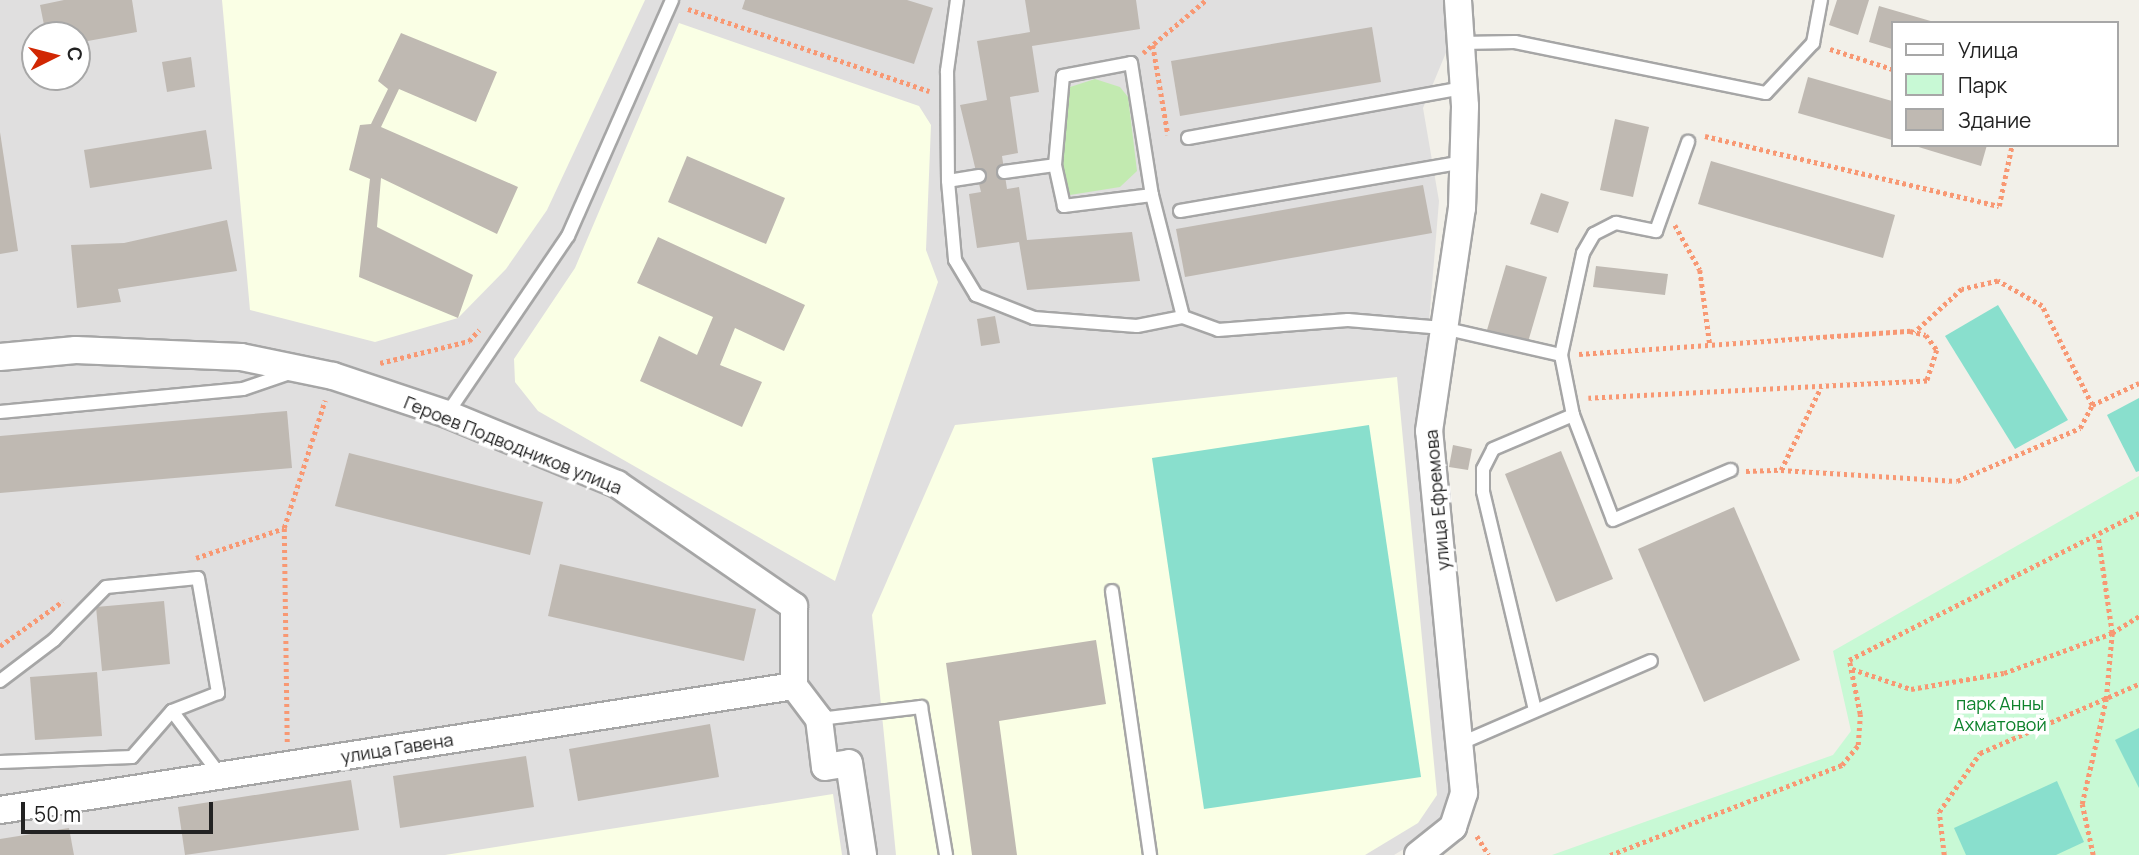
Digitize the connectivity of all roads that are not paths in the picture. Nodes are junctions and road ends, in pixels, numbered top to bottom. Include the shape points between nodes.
1 (957, 0) edge
2 (1458, 0) edge
3 (1821, 0) edge
4 (671, 2) edge
5 (1461, 43) junction
6 (1464, 88) junction
7 (1188, 138) road end
8 (1688, 142) dead end
9 (1464, 162) junction
10 (1055, 165) junction
11 (1004, 172) dead end
12 (979, 176) dead end
13 (948, 181) junction
14 (1152, 195) junction
15 (1180, 211) dead end
16 (1183, 317) junction
17 (1443, 328) junction
18 (1561, 355) junction
19 (0, 357) edge
20 (300, 369) junction
21 (0, 412) edge
22 (447, 414) junction
23 (1573, 415) junction
24 (1731, 470) road end
25 (1112, 591) dead end
26 (1651, 661) dead end
27 (0, 681) edge
28 (794, 686) junction
29 (1535, 710) junction
30 (172, 711) junction
31 (819, 719) junction
32 (1459, 744) junction
33 (0, 762) edge
34 (220, 776) junction
35 (0, 810) edge
36 (863, 855) edge
37 (946, 855) edge
38 (1150, 855) edge
39 (1418, 855) edge

1 - 13 lane via 946,96
2 - 5 street, улица Ефремова
3 - 5 lane via 1813,43 1766,93 1515,42
4 - 22 lane via 568,236
5 - 6 street, улица Ефремова
6 - 7 lane
6 - 9 street, улица Ефремова
8 - 18 lane via 1656,231 1616,223 1594,234 1583,253
9 - 15 lane
9 - 17 street, улица Ефремова
10 - 11 lane
10 - 14 lane via 1064,206
10 - 14 lane via 1063,76 1131,63
12 - 13 lane
13 - 16 lane via 955,260 976,295 1034,318 1137,326
14 - 16 lane
16 - 17 lane via 1218,330 1348,320
17 - 18 lane
17 - 32 street, улица Ефремова via 1429,431
18 - 23 lane
19 - 20 street, Героев Подводников улица via 76,350 241,357
20 - 21 lane via 243,390
20 - 22 street, Героев Подводников улица
22 - 28 street, Героев Подводников улица via 617,484 794,606
23 - 24 lane via 1613,520
23 - 29 lane via 1493,449 1483,469
25 - 38 lane
26 - 29 lane
27 - 30 lane via 54,640 106,587 198,578 218,693
28 - 31 street
28 - 34 street, улица Гавена
29 - 32 lane
30 - 33 lane via 132,757
30 - 34 lane
31 - 36 street via 825,768 849,763
31 - 37 lane via 921,707
32 - 39 street, улица Ефремова via 1461,811 1441,841
34 - 35 street, улица Гавена

